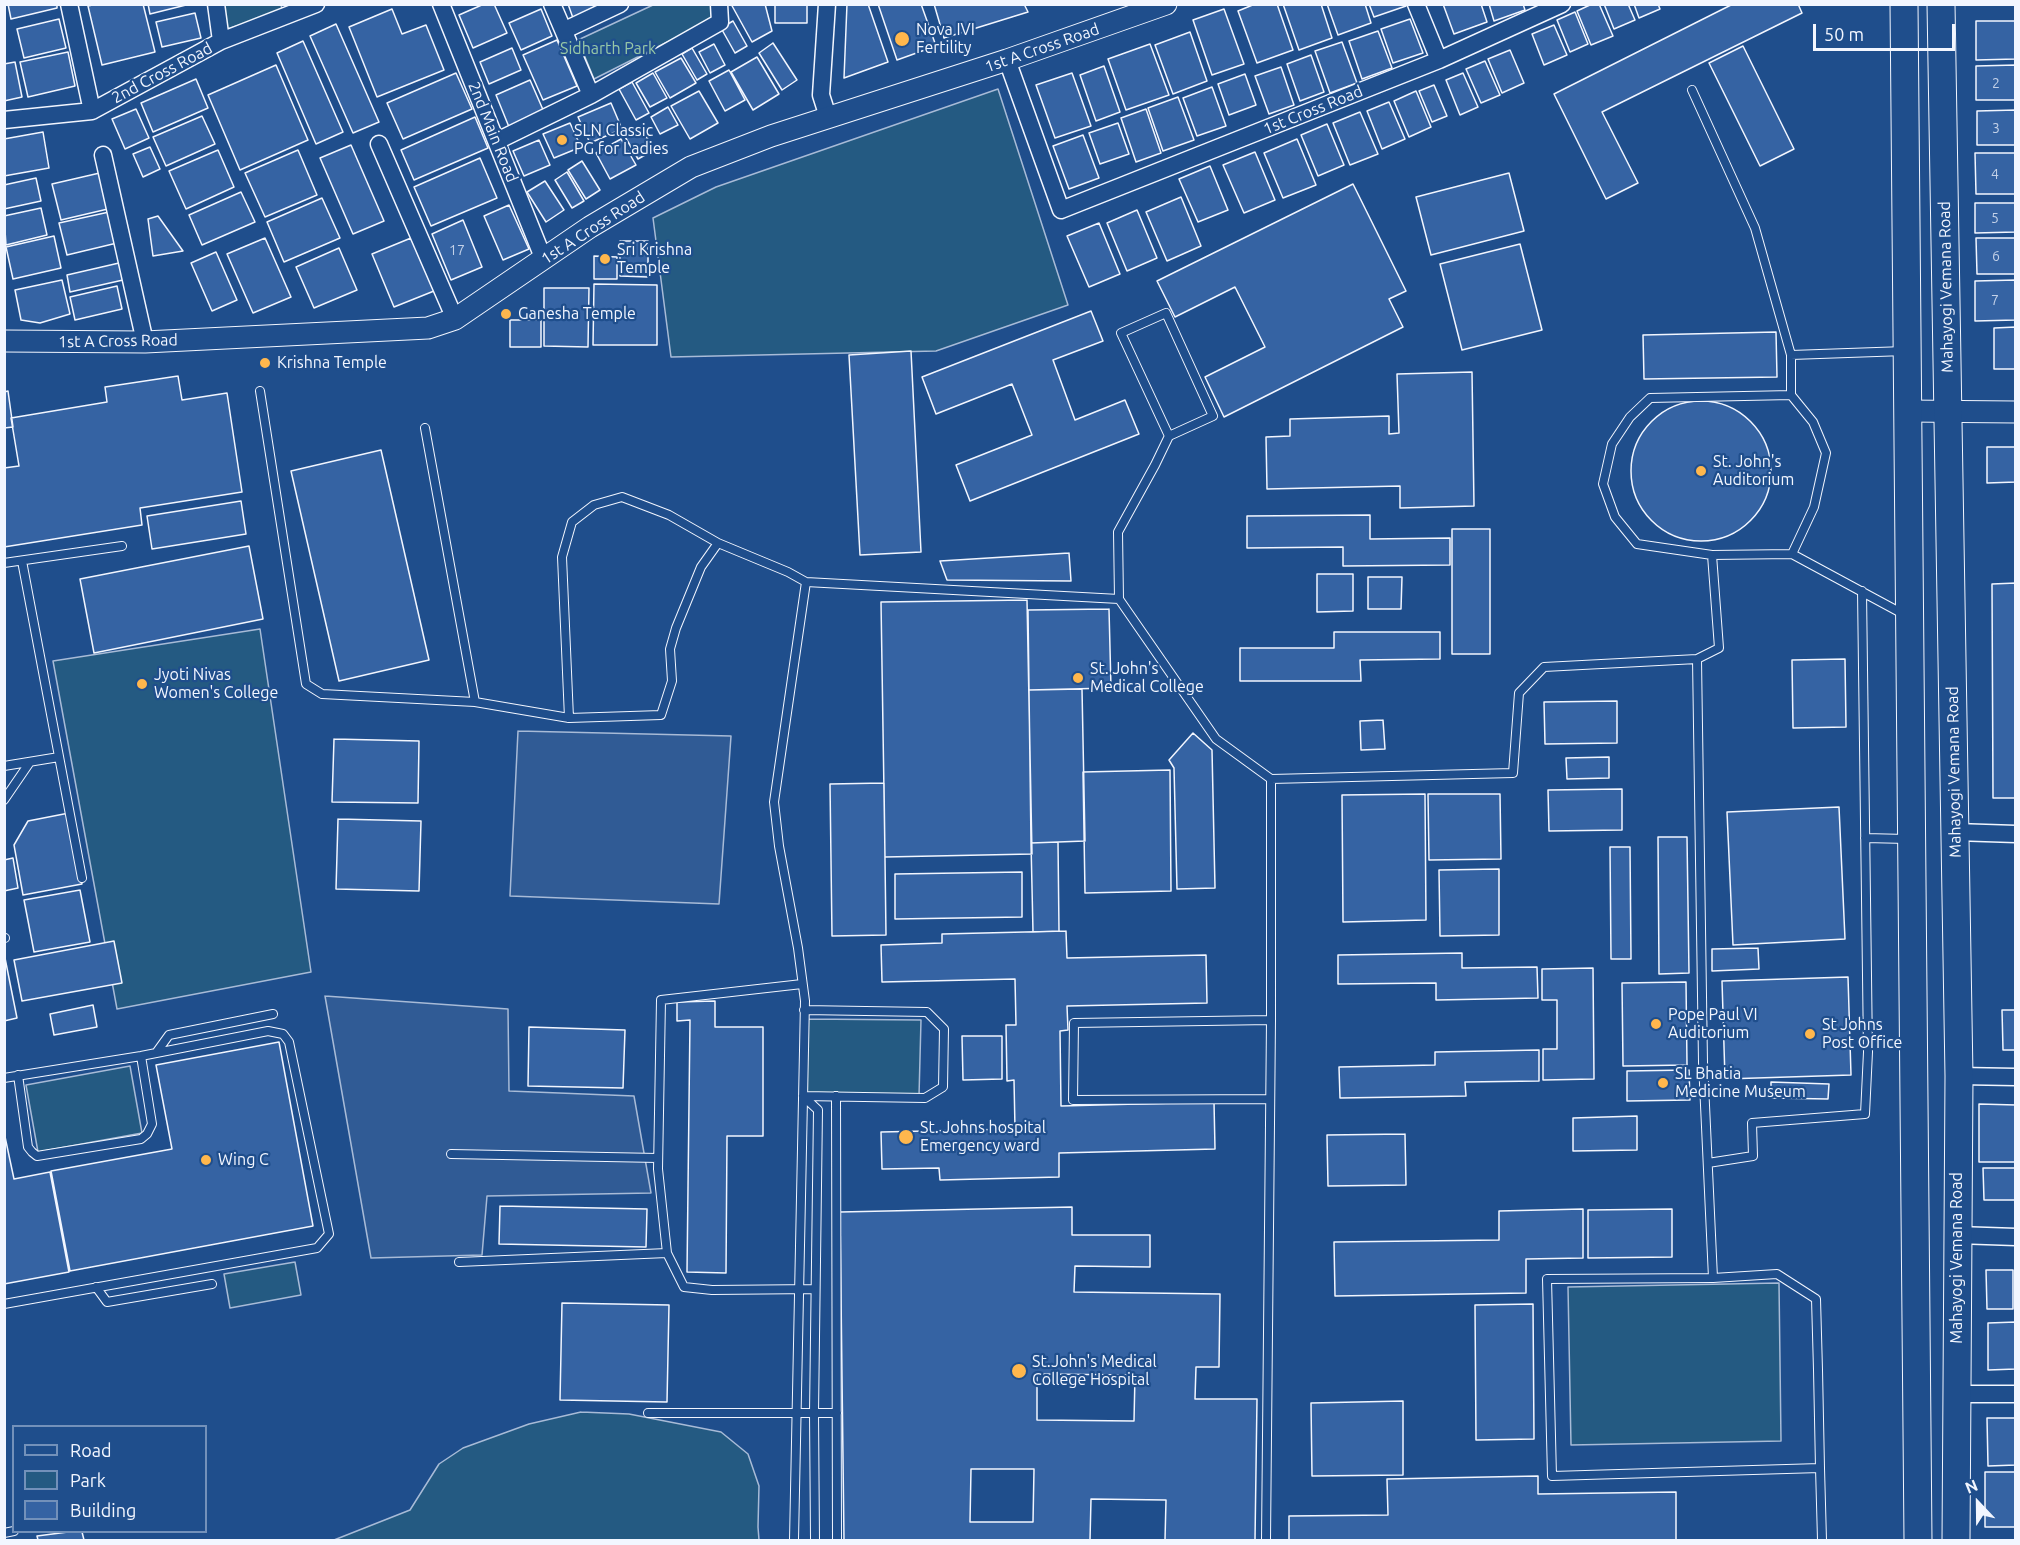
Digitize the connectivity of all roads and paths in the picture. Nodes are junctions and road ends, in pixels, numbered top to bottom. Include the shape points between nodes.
1 (69, 4) edge
2 (216, 4) edge
3 (316, 4) edge
4 (441, 4) edge
5 (552, 4) edge
6 (620, 4) edge
7 (719, 4) edge
8 (827, 4) edge
9 (1167, 4) edge
10 (1416, 4) edge
11 (1562, 4) edge
12 (1904, 4) edge
13 (1941, 4) edge
14 (289, 10) edge
15 (565, 30) junction
16 (221, 41) junction
17 (1007, 60) junction
18 (1439, 60) junction
19 (1692, 90) dead end
20 (591, 95) junction
21 (92, 111) junction
22 (828, 117) junction
23 (4, 120) edge
24 (497, 141) junction
25 (380, 144) dead end
26 (103, 155) dead end
27 (544, 260) junction
28 (455, 319) junction
29 (4, 341) edge
30 (145, 342) junction
31 (1906, 351) junction
32 (1791, 355) junction
33 (260, 391) dead end
34 (1791, 395) junction
35 (1906, 411) junction
36 (1947, 411) junction
37 (2016, 412) edge
38 (425, 428) dead end
39 (1169, 436) junction
40 (718, 543) junction
41 (122, 546) dead end
42 (1792, 554) junction
43 (1712, 555) junction
44 (22, 561) junction
45 (4, 563) edge
46 (806, 582) junction
47 (1862, 591) junction
48 (1119, 599) junction
49 (1909, 617) junction
50 (1696, 659) junction
51 (475, 702) junction
52 (569, 718) junction
53 (60, 757) junction
54 (30, 762) junction
55 (4, 766) edge
56 (1271, 779) junction
57 (4, 800) edge
58 (1955, 832) junction
59 (2016, 834) edge
60 (1865, 838) junction
61 (1911, 839) junction
62 (82, 878) dead end
63 (802, 984) junction
64 (804, 1010) junction
65 (273, 1014) dead end
66 (1270, 1020) junction
67 (156, 1053) junction
68 (141, 1056) junction
69 (18, 1075) junction
70 (1959, 1076) junction
71 (2016, 1077) edge
72 (4, 1078) edge
73 (803, 1096) junction
74 (836, 1096) junction
75 (1270, 1099) junction
76 (451, 1154) dead end
77 (658, 1158) junction
78 (1708, 1163) junction
79 (1957, 1235) junction
80 (2016, 1237) edge
81 (667, 1253) junction
82 (459, 1262) dead end
83 (1713, 1278) junction
84 (212, 1284) dead end
85 (96, 1287) junction
86 (799, 1289) junction
87 (815, 1289) junction
88 (4, 1304) edge
89 (1957, 1394) junction
90 (2016, 1394) edge
91 (648, 1413) dead end
92 (797, 1413) junction
93 (814, 1413) junction
94 (837, 1413) junction
95 (1820, 1468) junction
96 (794, 1540) edge
97 (815, 1540) edge
98 (837, 1540) edge
99 (1266, 1540) edge
100 (1822, 1540) edge
101 (1917, 1540) edge
102 (1956, 1540) edge

1 - 21 street
2 - 16 street
3 - 14 street, 2nd Cross Road
4 - 24 street, 2nd Main Road
5 - 15 street
6 - 15 street
7 - 20 street via 720,22
8 - 22 street via 821,95
9 - 17 street, 1st A Cross Road
10 - 18 street
11 - 18 street, 1st Cross Road
12 - 31 main road
13 - 36 main road, Mahayogi Vemana Road
14 - 16 street, 2nd Cross Road
15 - 20 street
16 - 21 street, 2nd Cross Road
17 - 18 street, 1st Cross Road via 1061,210
17 - 22 street, 1st A Cross Road
19 - 32 lane via 1755,228
20 - 24 street
21 - 23 street, 2nd Cross Road
22 - 27 street, 1st A Cross Road via 691,167 590,227
24 - 27 street, 2nd Main Road
25 - 28 street
26 - 30 street
27 - 28 street, 1st A Cross Road
28 - 30 street, 1st A Cross Road via 428,328
29 - 30 street, 1st A Cross Road
31 - 32 lane
31 - 35 main road
32 - 34 lane
33 - 51 lane via 306,684 322,694
34 - 42 lane via 1813,422 1826,453 1814,507
34 - 43 lane via 1650,398 1630,417 1612,444 1603,484 1615,517 1637,544
35 - 36 street
35 - 49 main road
36 - 37 street
36 - 58 main road, Mahayogi Vemana Road
38 - 51 lane
39 - 39 lane via 1121,333 1166,313 1213,416
39 - 48 lane via 1118,532
40 - 46 lane
40 - 52 lane via 701,567 675,628 670,649 672,681 661,715
40 - 52 lane via 669,515 622,496 594,506 572,522 562,557
41 - 44 lane
42 - 43 lane
42 - 47 lane
43 - 50 lane via 1719,648
44 - 45 lane
44 - 53 lane
46 - 48 lane
46 - 63 lane via 774,802
47 - 49 lane
47 - 60 lane
48 - 56 lane via 1216,739
49 - 61 main road
50 - 56 lane via 1544,667 1519,693 1513,773
50 - 78 lane
51 - 52 lane
53 - 54 lane
53 - 62 lane
54 - 55 lane
54 - 57 lane
56 - 66 lane
58 - 59 street
58 - 70 main road, Mahayogi Vemana Road
60 - 61 lane
60 - 78 lane via 1865,1114 1752,1123 1753,1156
61 - 101 main road
63 - 64 lane
63 - 77 lane via 660,1000
64 - 73 lane
64 - 74 lane via 927,1012 944,1029 943,1088 925,1098
65 - 67 lane via 169,1035
66 - 75 lane
66 - 75 lane via 1074,1023 1073,1100
67 - 68 lane
67 - 85 lane via 268,1031 283,1034 289,1041 328,1234 316,1248
68 - 69 lane
68 - 69 lane via 152,1124 147,1134 141,1139 37,1156 28,1147
69 - 72 lane
70 - 71 street
70 - 79 main road, Mahayogi Vemana Road
73 - 74 lane
73 - 86 lane
73 - 87 lane via 818,1110
74 - 94 lane
75 - 99 lane
76 - 77 lane
77 - 81 lane
78 - 83 lane
79 - 80 street
79 - 89 main road, Mahayogi Vemana Road
81 - 82 lane
81 - 86 lane via 684,1287
83 - 95 lane via 1777,1274 1816,1299
83 - 95 lane via 1547,1279 1552,1476
84 - 85 lane via 107,1302
85 - 88 lane
86 - 87 lane
86 - 92 lane
87 - 93 lane
89 - 90 street
89 - 102 main road, Mahayogi Vemana Road
91 - 92 lane
92 - 93 lane
92 - 96 lane
93 - 94 lane
93 - 97 lane
94 - 98 lane
95 - 100 lane

